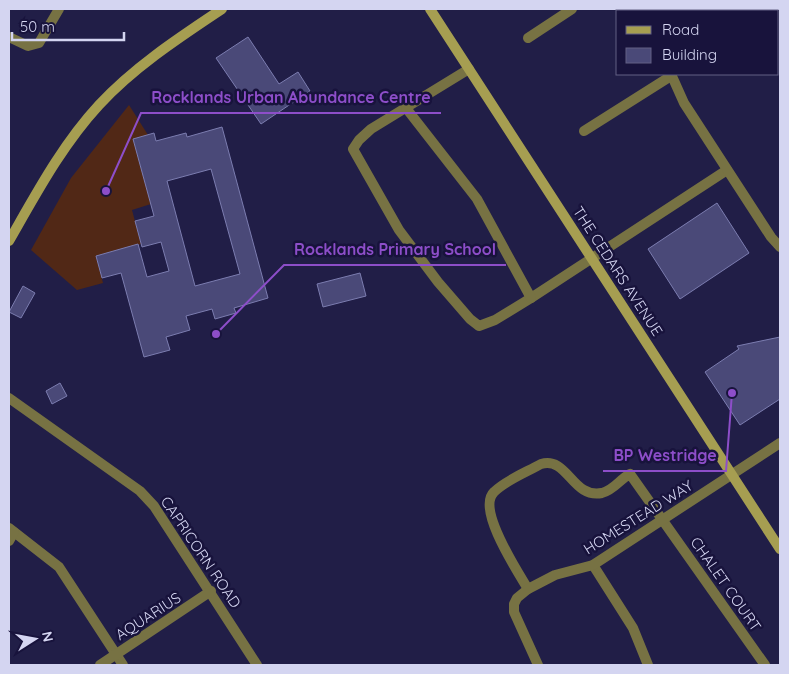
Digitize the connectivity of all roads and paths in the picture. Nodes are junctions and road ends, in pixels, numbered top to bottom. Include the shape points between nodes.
1 (59, 9) edge
2 (222, 9) edge
3 (430, 9) edge
4 (572, 9) edge
5 (9, 37) edge
6 (528, 38) dead end
7 (469, 69) junction
8 (671, 75) edge
9 (406, 108) junction
10 (584, 131) dead end
11 (727, 170) junction
12 (9, 241) edge
13 (780, 247) edge
14 (592, 258) junction
15 (531, 298) junction
16 (9, 398) edge
17 (780, 443) edge
18 (732, 476) junction
19 (662, 521) junction
20 (11, 534) edge
21 (780, 549) edge
22 (593, 565) junction
23 (528, 589) junction
24 (211, 591) junction
25 (116, 654) junction
26 (100, 665) edge
27 (123, 665) edge
28 (257, 665) edge
29 (538, 665) edge
30 (648, 665) edge
31 (765, 665) edge

1 - 5 street via 39,44 28,46
2 - 12 street via 165,48 100,103 43,181
3 - 7 street, THE CEDARS AVENUE
4 - 6 street
7 - 9 street
7 - 14 street, THE CEDARS AVENUE
8 - 10 street
8 - 11 street via 684,103
9 - 15 street via 465,180
9 - 15 street via 371,129 354,146 354,152 399,230 438,282 479,326
11 - 13 street
11 - 14 street
14 - 15 street
14 - 18 street, THE CEDARS AVENUE
16 - 24 street, CAPRICORN ROAD via 140,492 154,506
17 - 18 street, HOMESTEAD WAY
18 - 19 street, HOMESTEAD WAY
18 - 21 street, THE CEDARS AVENUE
19 - 22 street, HOMESTEAD WAY
19 - 23 street, CHALET COURT via 630,474 614,487 590,494 577,486 557,463 541,464 495,491 489,508 502,546
19 - 31 street, CHALET COURT
20 - 25 street via 60,567
22 - 23 street, HOMESTEAD WAY via 555,575
22 - 30 street via 633,628
23 - 29 street via 517,598 514,612
24 - 25 street, AQUARIUS
24 - 28 street, CAPRICORN ROAD
25 - 26 street, AQUARIUS
25 - 27 street

